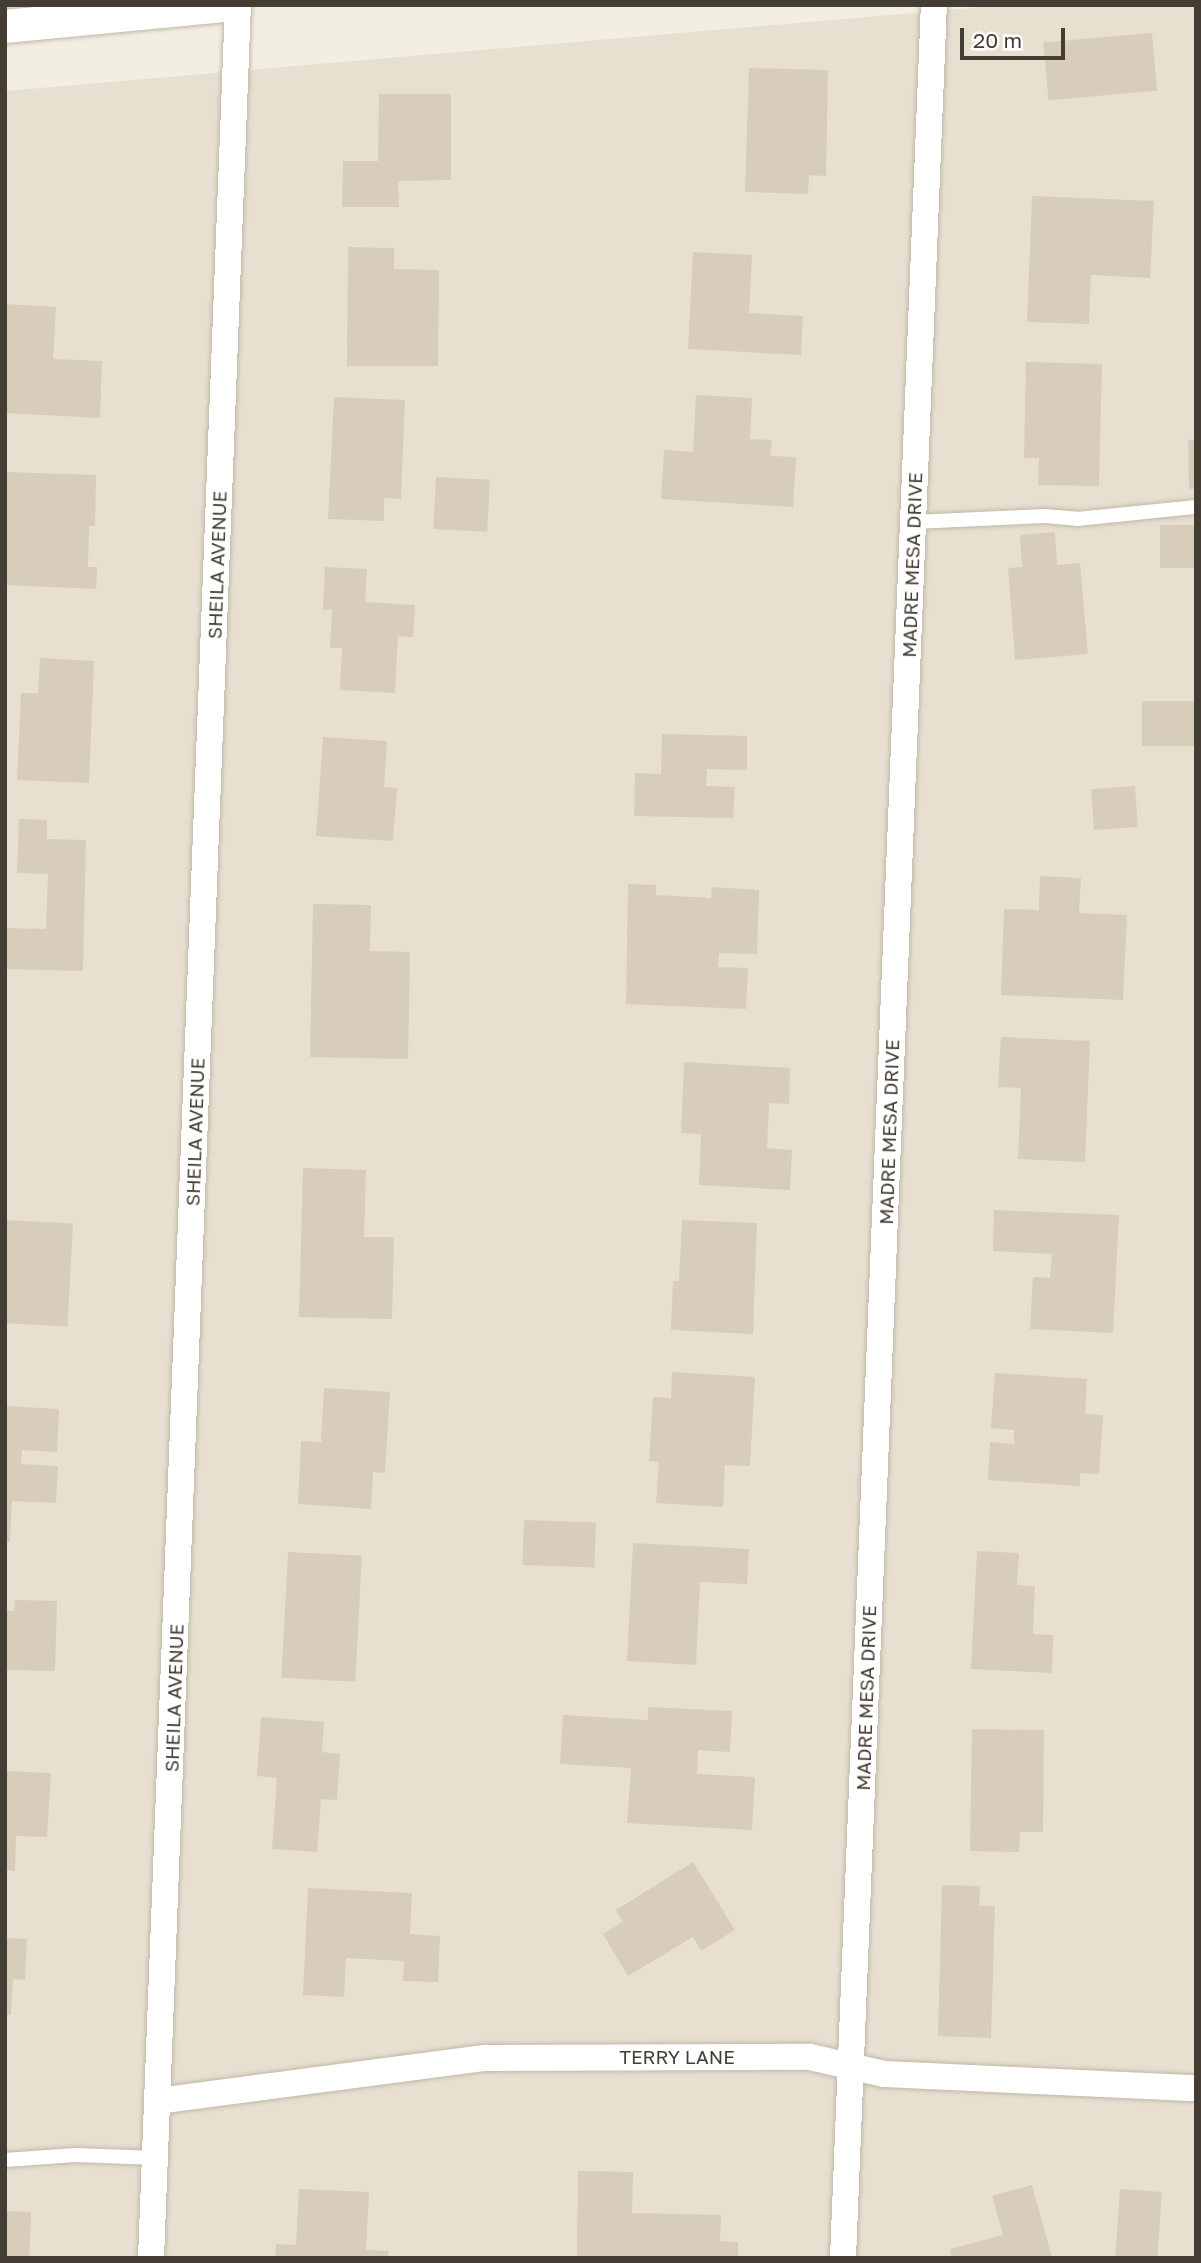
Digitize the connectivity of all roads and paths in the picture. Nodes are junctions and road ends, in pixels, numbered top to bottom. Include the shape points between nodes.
1 (225, 5) edge
2 (238, 5) edge
3 (934, 5) edge
4 (5, 26) edge
5 (1196, 508) edge
6 (913, 522) junction
7 (851, 2067) junction
8 (1196, 2088) edge
9 (158, 2101) junction
10 (156, 2158) junction
11 (5, 2160) edge
12 (151, 2258) edge
13 (843, 2258) edge

1 - 4 street
2 - 9 street, SHEILA AVENUE
3 - 6 street, MADRE MESA DRIVE
5 - 6 lane via 1077,519 1045,516
6 - 7 street, MADRE MESA DRIVE
7 - 8 street, TERRY LANE via 884,2074
7 - 9 street, TERRY LANE via 810,2057 485,2058
7 - 13 street, MADRE MESA DRIVE
9 - 10 street, SHEILA AVENUE
10 - 11 lane via 76,2155
10 - 12 street, SHEILA AVENUE

